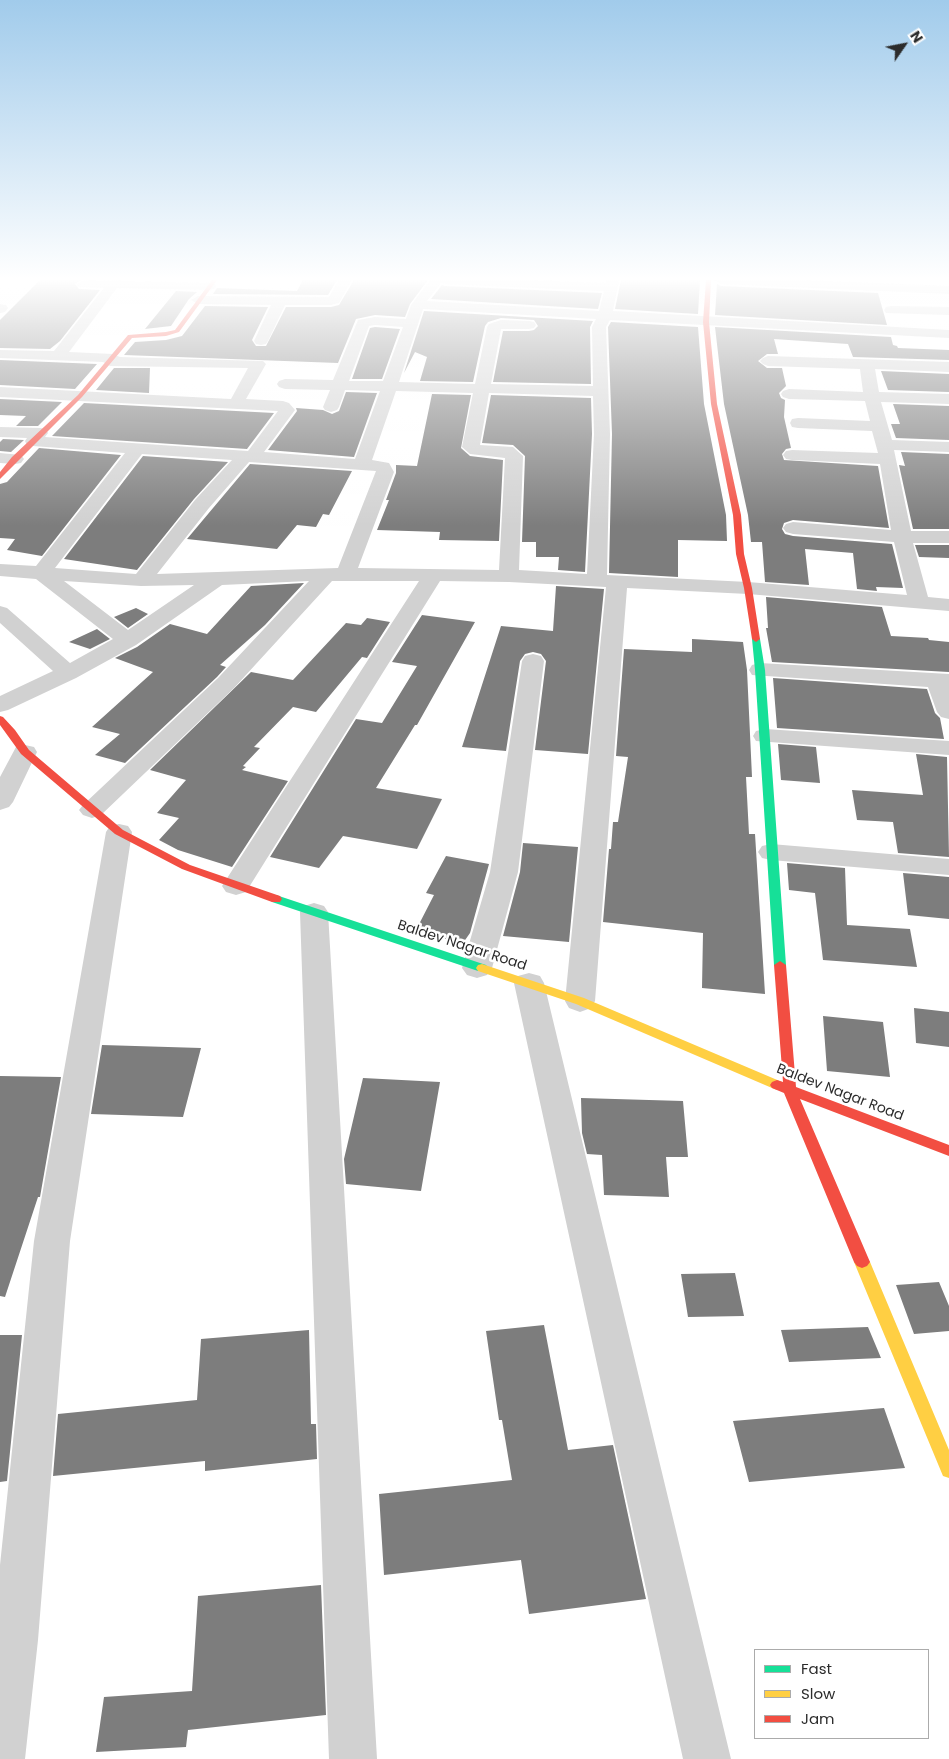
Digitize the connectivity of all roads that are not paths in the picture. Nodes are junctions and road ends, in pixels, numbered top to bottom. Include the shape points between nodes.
1 (109, 362) edge
2 (188, 362) edge
3 (348, 362) edge
4 (398, 362) edge
5 (487, 362) edge
6 (601, 362) edge
7 (710, 362) edge
8 (795, 362) edge
9 (867, 365) junction
10 (949, 367) edge
11 (285, 384) dead end
12 (339, 385) junction
13 (390, 386) junction
14 (482, 388) junction
15 (601, 391) junction
16 (0, 392) edge
17 (789, 394) dead end
18 (80, 396) junction
19 (872, 396) junction
20 (949, 399) edge
21 (236, 403) junction
22 (331, 407) dead end
23 (798, 423) dead end
24 (879, 426) junction
25 (0, 432) edge
26 (36, 437) junction
27 (949, 447) edge
28 (138, 448) junction
29 (886, 452) junction
30 (792, 455) dead end
31 (249, 456) junction
32 (7, 458) edge
33 (362, 464) junction
34 (0, 477) edge
35 (793, 528) dead end
36 (902, 537) junction
37 (949, 537) edge
38 (0, 570) edge
39 (41, 573) junction
40 (434, 574) junction
41 (335, 575) junction
42 (509, 576) junction
43 (217, 579) junction
44 (141, 580) junction
45 (607, 580) junction
46 (748, 588) junction
47 (919, 602) junction
48 (949, 605) edge
49 (0, 612) edge
50 (128, 640) junction
51 (533, 661) dead end
52 (760, 670) junction
53 (68, 672) junction
54 (943, 681) edge
55 (0, 705) edge
56 (949, 712) edge
57 (4, 727) edge
58 (765, 736) junction
59 (949, 748) edge
60 (26, 752) junction
61 (0, 802) edge
62 (106, 821) junction
63 (771, 852) junction
64 (949, 867) edge
65 (236, 886) junction
66 (314, 912) junction
67 (477, 968) junction
68 (529, 983) junction
69 (580, 1001) junction
70 (790, 1091) junction
71 (949, 1151) edge
72 (949, 1470) edge
73 (7, 1641) edge
74 (1, 1759) edge
75 (353, 1759) edge
76 (707, 1759) edge

1 - 18 street
2 - 21 street via 258,364
3 - 12 street
4 - 13 street
5 - 14 street
6 - 15 street
7 - 46 street via 714,404 737,514 740,554
8 - 9 street
9 - 10 street
9 - 19 street
11 - 12 street
12 - 13 street
12 - 22 street
13 - 14 street
13 - 33 street
14 - 15 street
14 - 42 street via 471,446 476,450 507,451 514,456
15 - 45 street
16 - 18 street
17 - 19 street
18 - 21 street
18 - 26 street
19 - 20 street
19 - 24 street
21 - 31 street via 279,404 287,410
23 - 24 street
24 - 29 street
25 - 26 street
26 - 28 street
26 - 32 street
27 - 29 street
28 - 31 street
28 - 39 street
29 - 30 street
29 - 36 street
31 - 33 street
31 - 44 street via 202,504
32 - 34 street
33 - 41 street via 383,467 385,472
35 - 36 street
36 - 37 street
36 - 47 street
38 - 39 street
39 - 44 street
39 - 50 street
40 - 41 street
40 - 42 street
40 - 65 street
41 - 43 street
41 - 62 street via 226,683
42 - 45 street
43 - 44 street
43 - 50 street
45 - 46 street
45 - 69 street
46 - 47 street
46 - 52 street
47 - 48 street
49 - 53 street
50 - 53 street
51 - 67 street via 504,872
52 - 54 street
52 - 58 street
53 - 55 street
54 - 56 street
57 - 60 street, Baldev Nagar Road
58 - 59 street
58 - 63 street
60 - 61 street
60 - 62 street, Baldev Nagar Road
62 - 65 street, Baldev Nagar Road via 186,867
62 - 73 street via 52,1241
63 - 64 street
63 - 70 street
65 - 66 street, Baldev Nagar Road
66 - 67 street, Baldev Nagar Road
66 - 75 street
67 - 68 street, Baldev Nagar Road
68 - 69 street, Baldev Nagar Road
68 - 76 street
69 - 70 street, Baldev Nagar Road
70 - 71 street, Baldev Nagar Road
70 - 72 street
73 - 74 street

